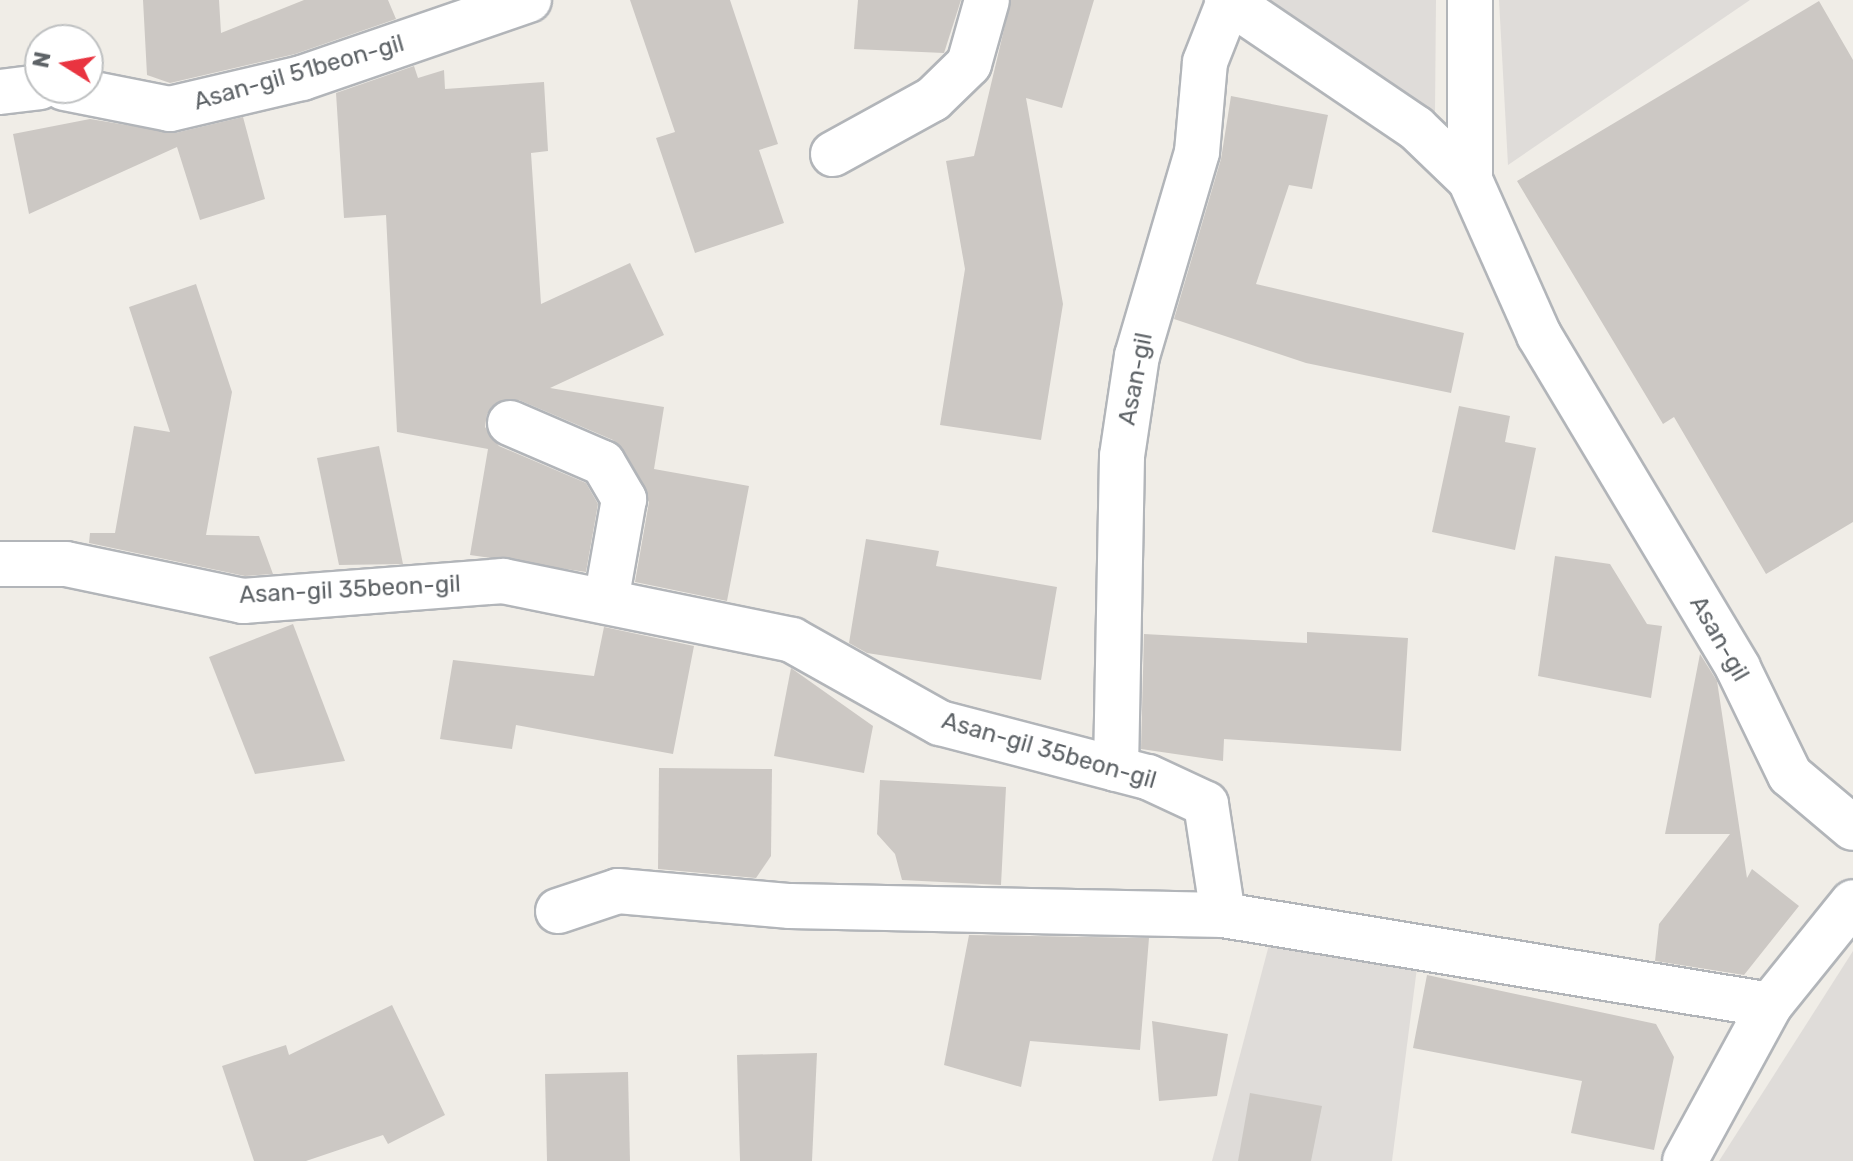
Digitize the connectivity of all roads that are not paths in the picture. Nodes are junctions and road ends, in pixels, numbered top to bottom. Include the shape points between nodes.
1 (529, 0) edge
2 (987, 0) edge
3 (1470, 0) edge
4 (1228, 1) edge
5 (24, 89) edge
6 (0, 92) edge
7 (104, 96) edge
8 (833, 154) dead end
9 (1470, 180) junction
10 (510, 423) dead end
11 (0, 564) edge
12 (606, 601) junction
13 (1116, 769) junction
14 (1853, 828) edge
15 (1853, 902) edge
16 (558, 911) dead end
17 (1223, 915) junction
18 (1770, 1005) junction
19 (1685, 1161) edge

1 - 7 street, Asan-gil 51beon-gil via 302,78 170,109
2 - 8 street via 969,64 933,99
3 - 9 street, Asan-gil
4 - 9 street, Asan-gil via 1416,128
4 - 13 street, Asan-gil via 1205,62 1197,152 1137,356 1122,456
5 - 6 street
9 - 14 street, Asan-gil via 1539,335 1738,668 1790,775
10 - 12 street via 603,463 624,499
11 - 12 street, Asan-gil 35beon-gil via 66,564 243,601 503,581
12 - 13 street, Asan-gil 35beon-gil via 792,640 940,723
13 - 17 street, Asan-gil 35beon-gil via 1206,804
15 - 18 street
16 - 17 street via 618,891 790,906
17 - 18 street
18 - 19 street

